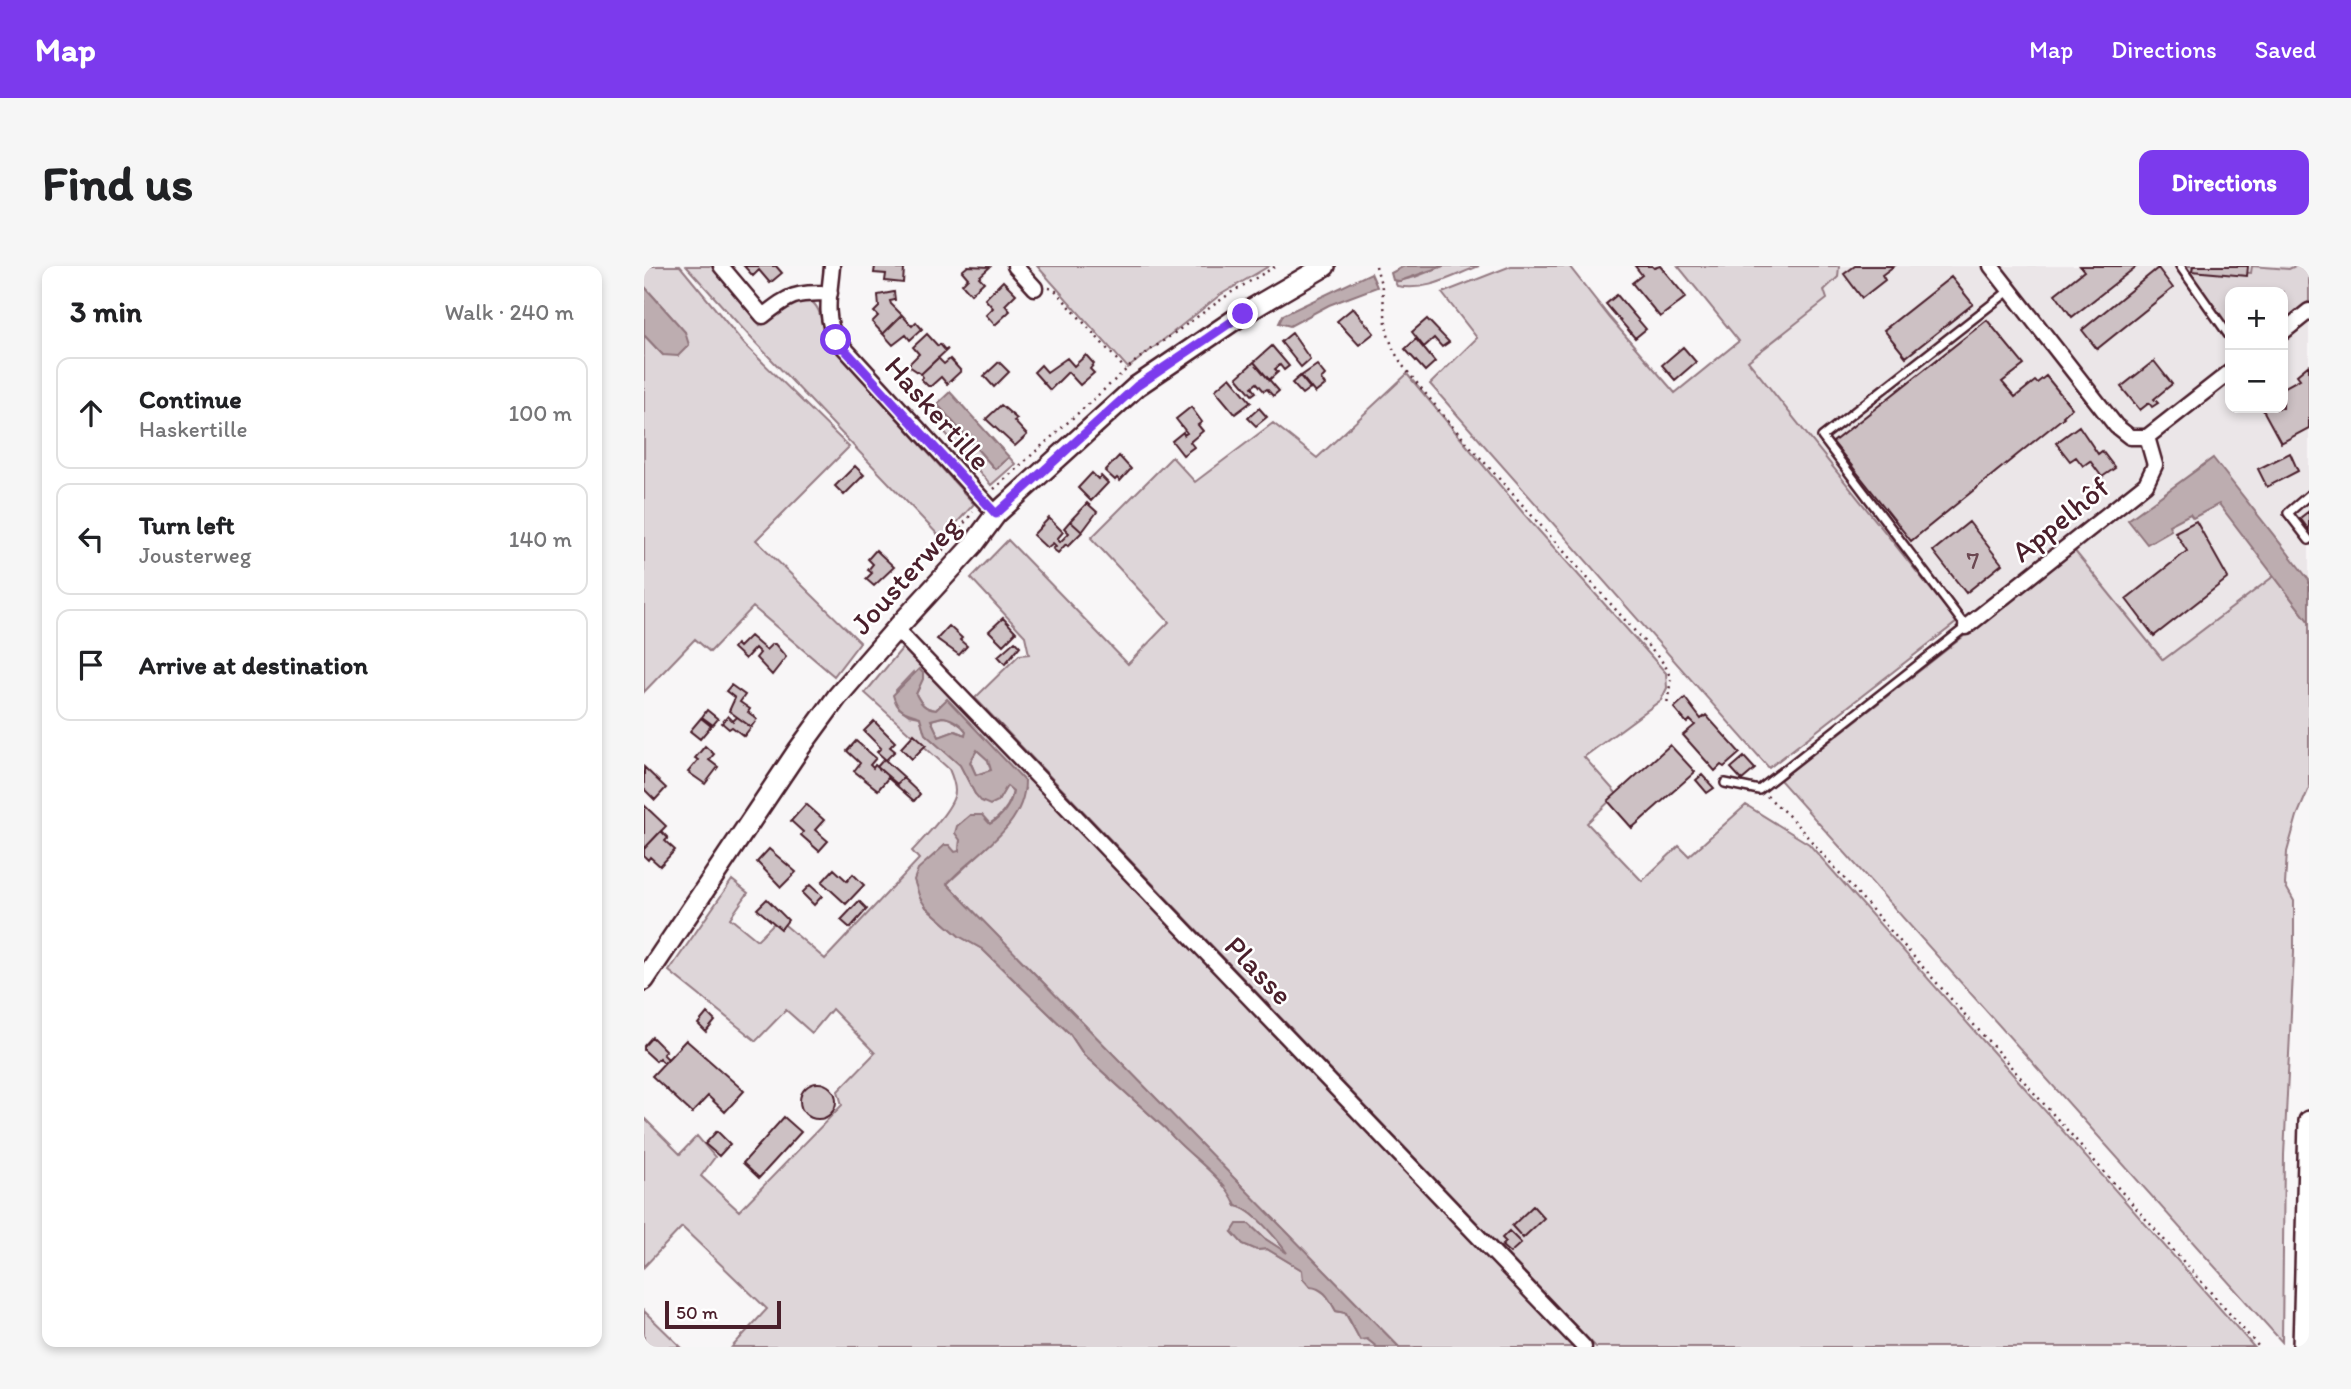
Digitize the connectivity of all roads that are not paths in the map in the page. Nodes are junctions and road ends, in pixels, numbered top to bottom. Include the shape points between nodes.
1 (721, 266) edge
2 (832, 266) edge
3 (1015, 266) edge
4 (1325, 266) edge
5 (1991, 266) edge
6 (2180, 266) edge
7 (1035, 288) road end
8 (2010, 290) junction
9 (830, 293) junction
10 (2309, 311) edge
11 (2288, 328) edge
12 (2225, 330) edge
13 (2225, 376) edge
14 (2147, 437) junction
15 (2309, 495) edge
16 (996, 514) junction
17 (2309, 540) edge
18 (1966, 627) junction
19 (896, 629) junction
20 (1725, 783) dead end
21 (644, 980) edge
22 (2309, 1121) edge
23 (1584, 1347) edge
24 (2303, 1347) edge

1 - 9 street via 763,316 798,293
2 - 9 street, Haskertille
3 - 7 street
4 - 16 street, Jousterweg via 1243,314 1137,386
5 - 8 street
6 - 12 lane
8 - 14 street via 2116,426 2130,437
8 - 18 lane via 1822,438
9 - 16 street, Haskertille via 828,321 836,340
10 - 11 street
13 - 14 street
14 - 18 street, Appelhôf via 2155,465 2146,484
15 - 17 lane via 2288,513
16 - 19 street, Jousterweg via 974,545
18 - 20 lane via 1759,790
19 - 21 street, Jousterweg via 807,738
19 - 23 street, Plasse
22 - 24 street

